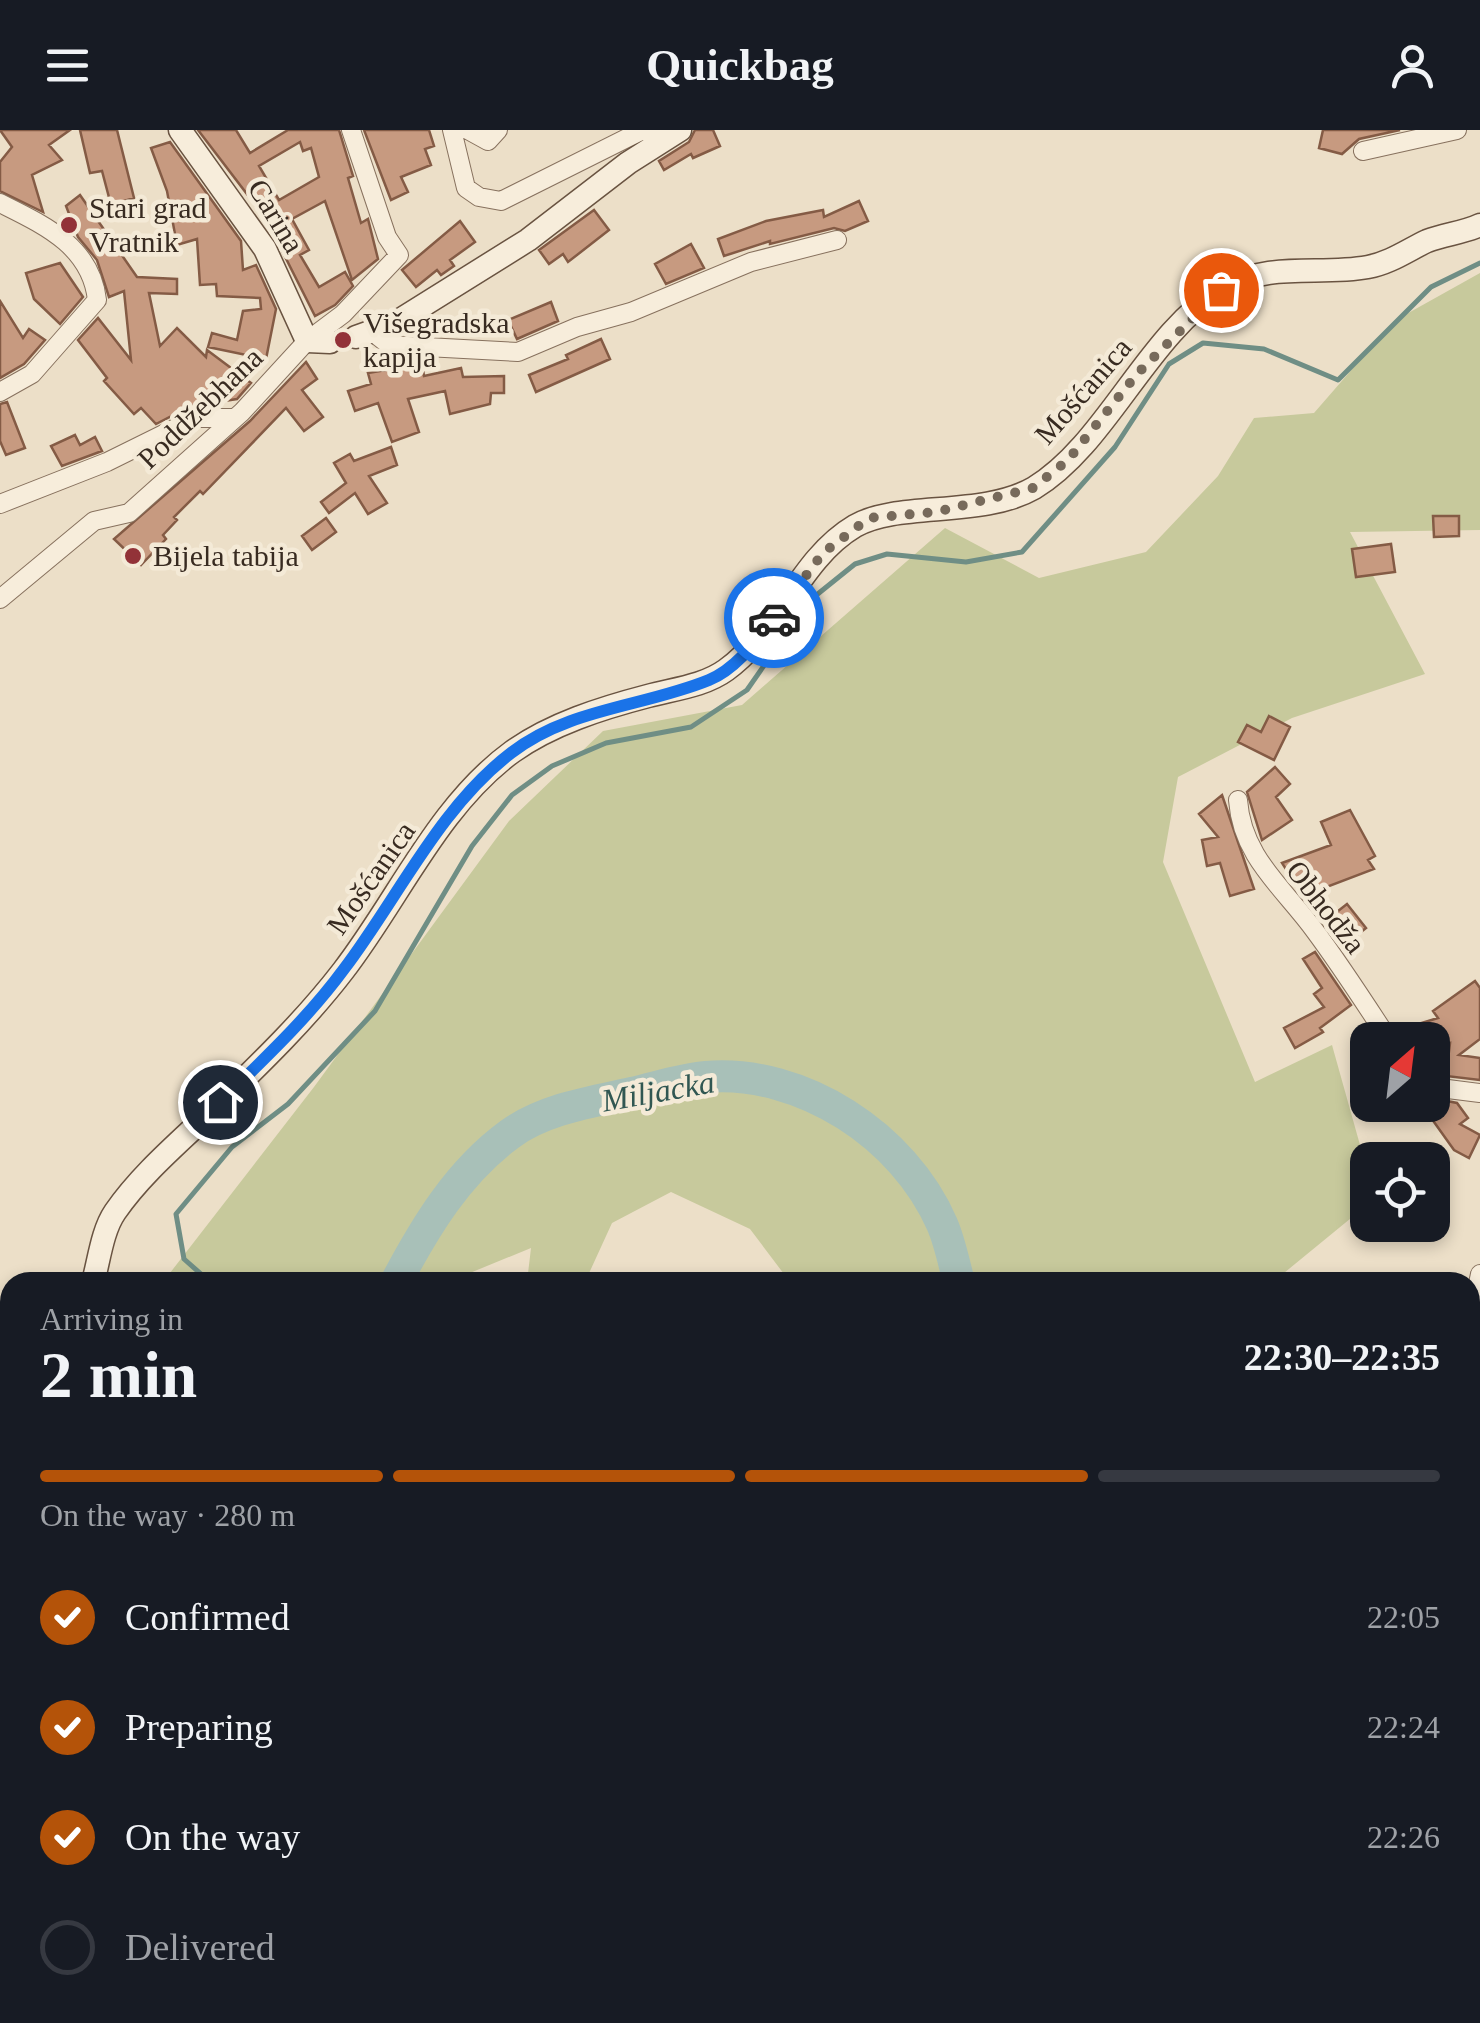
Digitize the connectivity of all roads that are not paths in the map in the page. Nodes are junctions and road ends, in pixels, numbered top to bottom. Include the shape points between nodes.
1 (180, 130) edge
2 (351, 130) edge
3 (452, 130) edge
4 (468, 130) edge
5 (498, 130) edge
6 (1457, 130) edge
7 (676, 132) edge
8 (1363, 152) dead end
9 (0, 203) edge
10 (1480, 224) edge
11 (837, 240) dead end
12 (363, 334) joint
13 (318, 341) junction
14 (0, 392) edge
15 (234, 418) junction
16 (0, 504) edge
17 (0, 599) edge
18 (1238, 800) dead end
19 (1377, 1022) edge
20 (1450, 1090) edge
21 (1480, 1092) edge
22 (96, 1272) edge

1 - 13 main road, Carina via 266,249
2 - 13 street, Poddžebhana via 387,237 400,255
3 - 7 street via 466,188 501,201 641,131
4 - 5 street via 479,140
6 - 8 street
7 - 12 main road via 528,240 395,323
9 - 14 street via 77,251 94,278 97,300 32,374
10 - 22 main road, Mošćanica via 1372,266 1254,274 1221,290 1137,374 1068,460 1033,488 936,512 869,518 823,553 758,639 710,680 609,706 511,753 438,834 343,971 273,1051 134,1187 111,1217
11 - 12 street via 751,262 518,352 388,345
13 - 15 street, Poddžebhana
15 - 16 street via 196,418
15 - 17 street, Poddžebhana via 128,513 94,521
18 - 19 street, Obhodža via 1240,828 1262,868 1313,928
20 - 21 street

